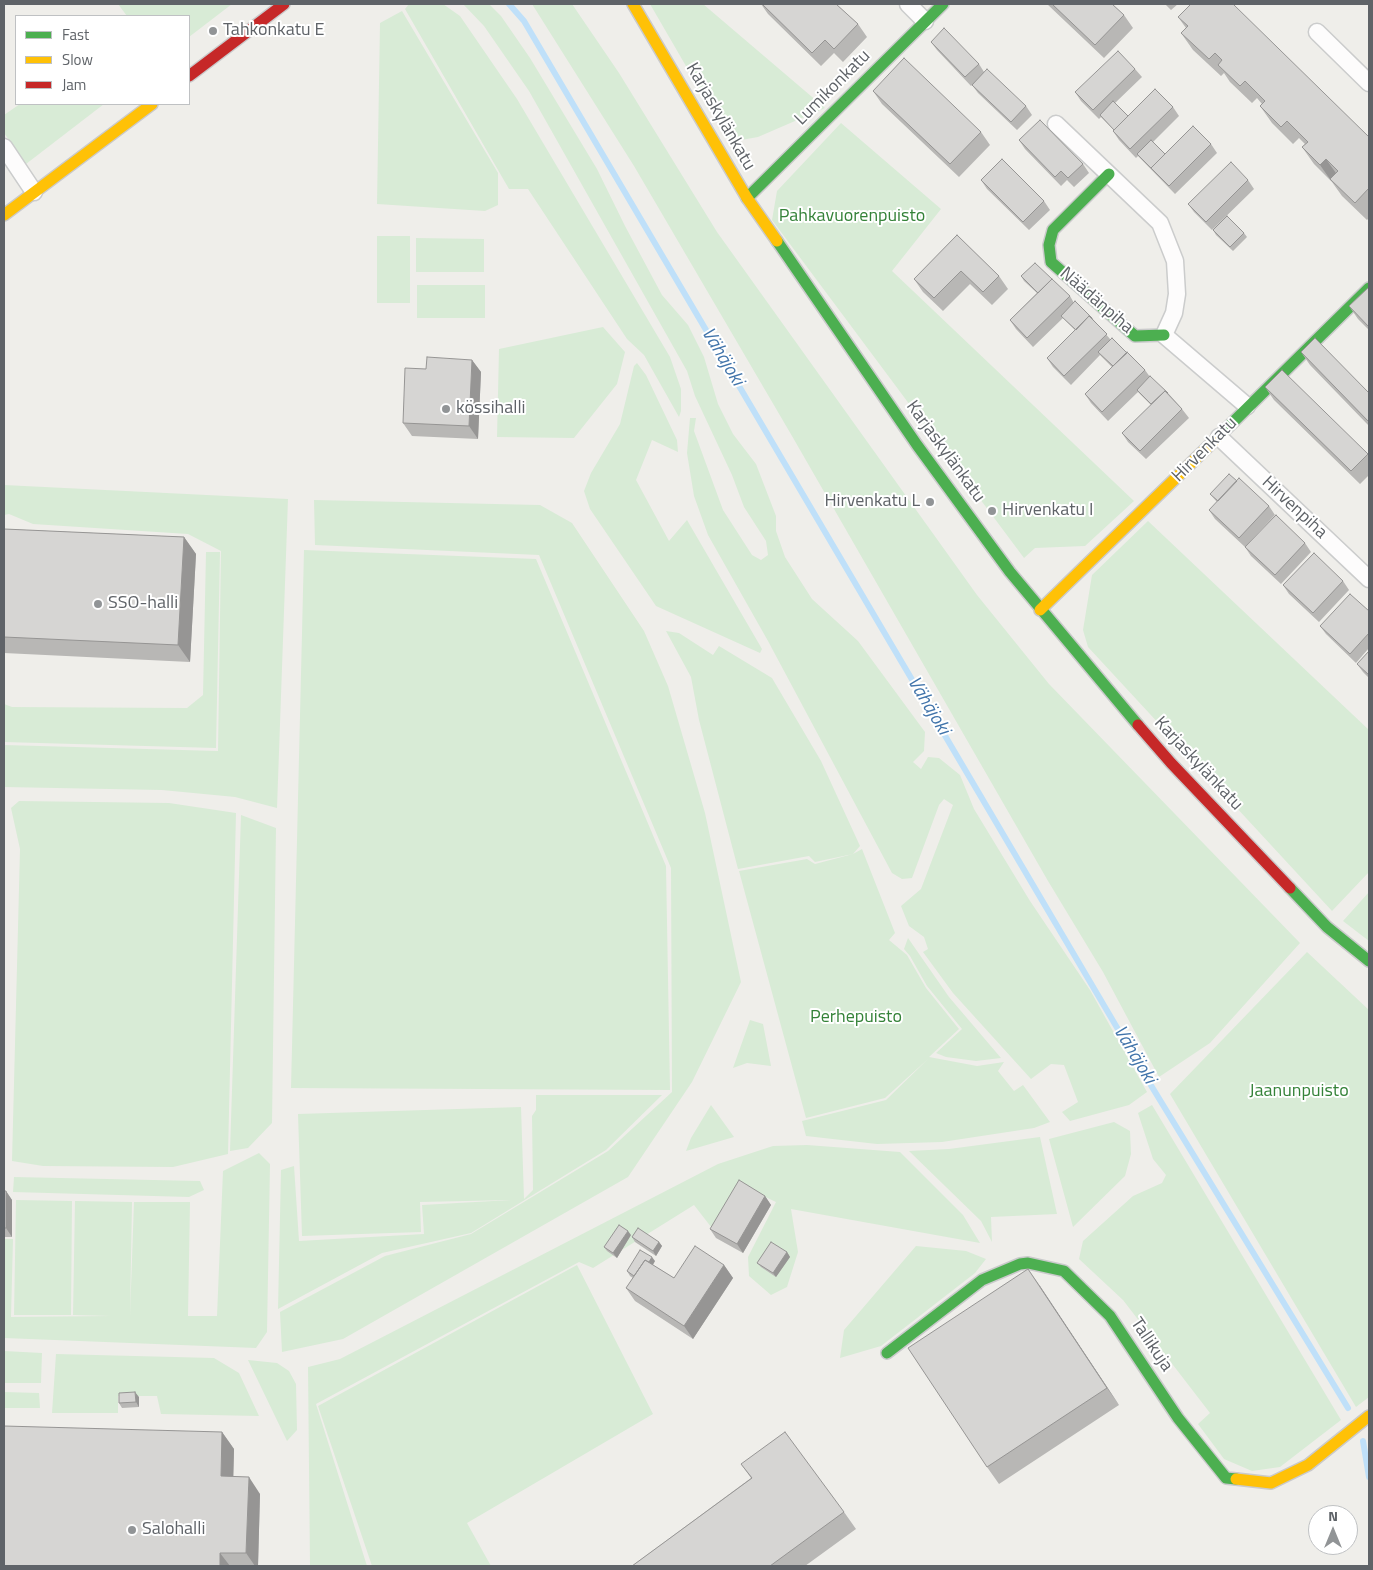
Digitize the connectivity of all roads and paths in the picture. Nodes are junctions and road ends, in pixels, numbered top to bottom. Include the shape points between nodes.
1 (284, 4) edge
2 (633, 4) edge
3 (908, 4) edge
4 (943, 4) edge
5 (925, 21) junction
6 (1317, 32) dead end
7 (190, 75) edge
8 (1369, 82) edge
9 (151, 105) edge
10 (1056, 124) dead end
11 (4, 147) edge
12 (1108, 174) junction
13 (34, 192) junction
14 (747, 198) junction
15 (4, 215) edge
16 (1369, 288) edge
17 (1164, 335) junction
18 (1247, 406) junction
19 (1220, 437) junction
20 (1369, 579) edge
21 (1040, 610) junction
22 (1369, 961) edge
23 (886, 1353) dead end
24 (1369, 1416) edge

1 - 7 street
2 - 14 street, Karjaskylänkatu
3 - 5 street
4 - 5 street, Lumikonkatu
5 - 14 street, Lumikonkatu
6 - 8 street
9 - 13 street
10 - 12 street
11 - 13 street
12 - 17 street via 1160,224 1175,261 1177,294 1174,313
12 - 17 street, Näädänpiha via 1053,230 1049,245 1051,262 1135,336
13 - 15 street
14 - 21 street, Karjaskylänkatu via 917,445
16 - 18 street, Hirvenkatu
17 - 18 street
18 - 19 street, Hirvenkatu
19 - 20 street, Hirvenpiha
19 - 21 street, Hirvenkatu
21 - 22 street, Karjaskylänkatu via 1171,763 1327,927
23 - 24 street, Tallikuja via 982,1280 1028,1263 1064,1271 1110,1316 1178,1418 1226,1478 1271,1484 1308,1465

